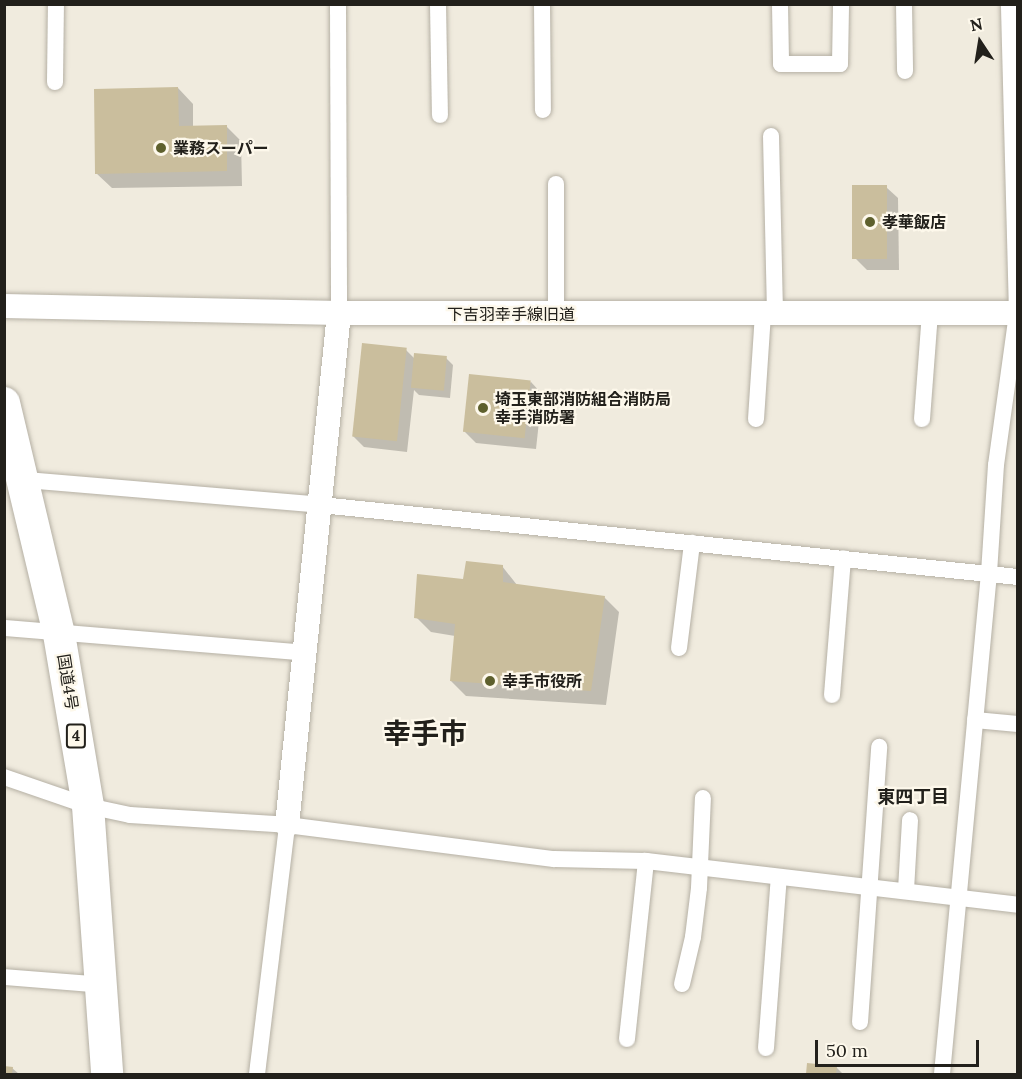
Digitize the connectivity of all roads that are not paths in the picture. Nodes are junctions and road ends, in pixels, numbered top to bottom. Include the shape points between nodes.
1 (56, 4) edge
2 (338, 4) edge
3 (438, 4) edge
4 (542, 4) edge
5 (780, 4) edge
6 (841, 4) edge
7 (904, 4) edge
8 (1009, 4) edge
9 (905, 71) dead end
10 (55, 82) dead end
11 (543, 111) dead end
12 (440, 116) dead end
13 (771, 136) dead end
14 (555, 184) dead end
15 (4, 306) edge
16 (339, 313) junction
17 (930, 313) junction
18 (1017, 313) edge
19 (556, 314) junction
20 (769, 314) junction
21 (4, 403) edge
22 (756, 419) dead end
23 (922, 419) dead end
24 (25, 480) junction
25 (321, 505) junction
26 (692, 543) junction
27 (843, 558) junction
28 (989, 573) junction
29 (1017, 577) edge
30 (4, 628) edge
31 (59, 634) junction
32 (679, 648) dead end
33 (305, 653) junction
34 (832, 695) dead end
35 (975, 720) junction
36 (1017, 724) edge
37 (879, 747) dead end
38 (4, 777) edge
39 (703, 798) dead end
40 (88, 806) junction
41 (910, 820) dead end
42 (287, 825) junction
43 (646, 861) junction
44 (698, 869) junction
45 (779, 877) junction
46 (869, 885) junction
47 (906, 891) junction
48 (958, 898) junction
49 (1017, 905) edge
50 (4, 977) edge
51 (682, 984) dead end
52 (103, 985) junction
53 (860, 1022) dead end
54 (627, 1039) dead end
55 (766, 1048) dead end
56 (107, 1074) edge
57 (257, 1074) edge
58 (942, 1074) edge

1 - 10 street
2 - 16 street
3 - 12 street
4 - 11 street
5 - 6 street via 781,64 840,64
7 - 9 street
8 - 18 street via 1010,184
13 - 20 street
14 - 19 street
15 - 16 street, 下吉羽幸手線旧道
16 - 19 street, 下吉羽幸手線旧道
16 - 25 street
17 - 18 street, 下吉羽幸手線旧道
17 - 20 street, 下吉羽幸手線旧道
17 - 23 street
18 - 28 street via 996,465
19 - 20 street, 下吉羽幸手線旧道
20 - 22 street
21 - 24 highway, 国道4号 / 4
24 - 25 street
24 - 31 highway, 国道4号 / 4
25 - 26 street
25 - 33 street
26 - 27 street
26 - 32 street
27 - 28 street
27 - 34 street
28 - 29 street
28 - 35 street
30 - 31 street
31 - 33 street
31 - 40 highway, 国道4号 / 4
33 - 42 street
35 - 36 street
35 - 48 street
37 - 46 street
38 - 40 street
39 - 44 street
40 - 42 street via 130,815
40 - 52 highway, 国道4号 / 4
41 - 47 street
42 - 43 street via 555,859
42 - 57 street
43 - 44 street
43 - 54 street
44 - 45 street
44 - 51 street via 693,937
45 - 46 street
45 - 55 street
46 - 47 street
46 - 53 street
47 - 48 street
48 - 49 street
48 - 58 street
50 - 52 street
52 - 56 highway, 国道4号 / 4

